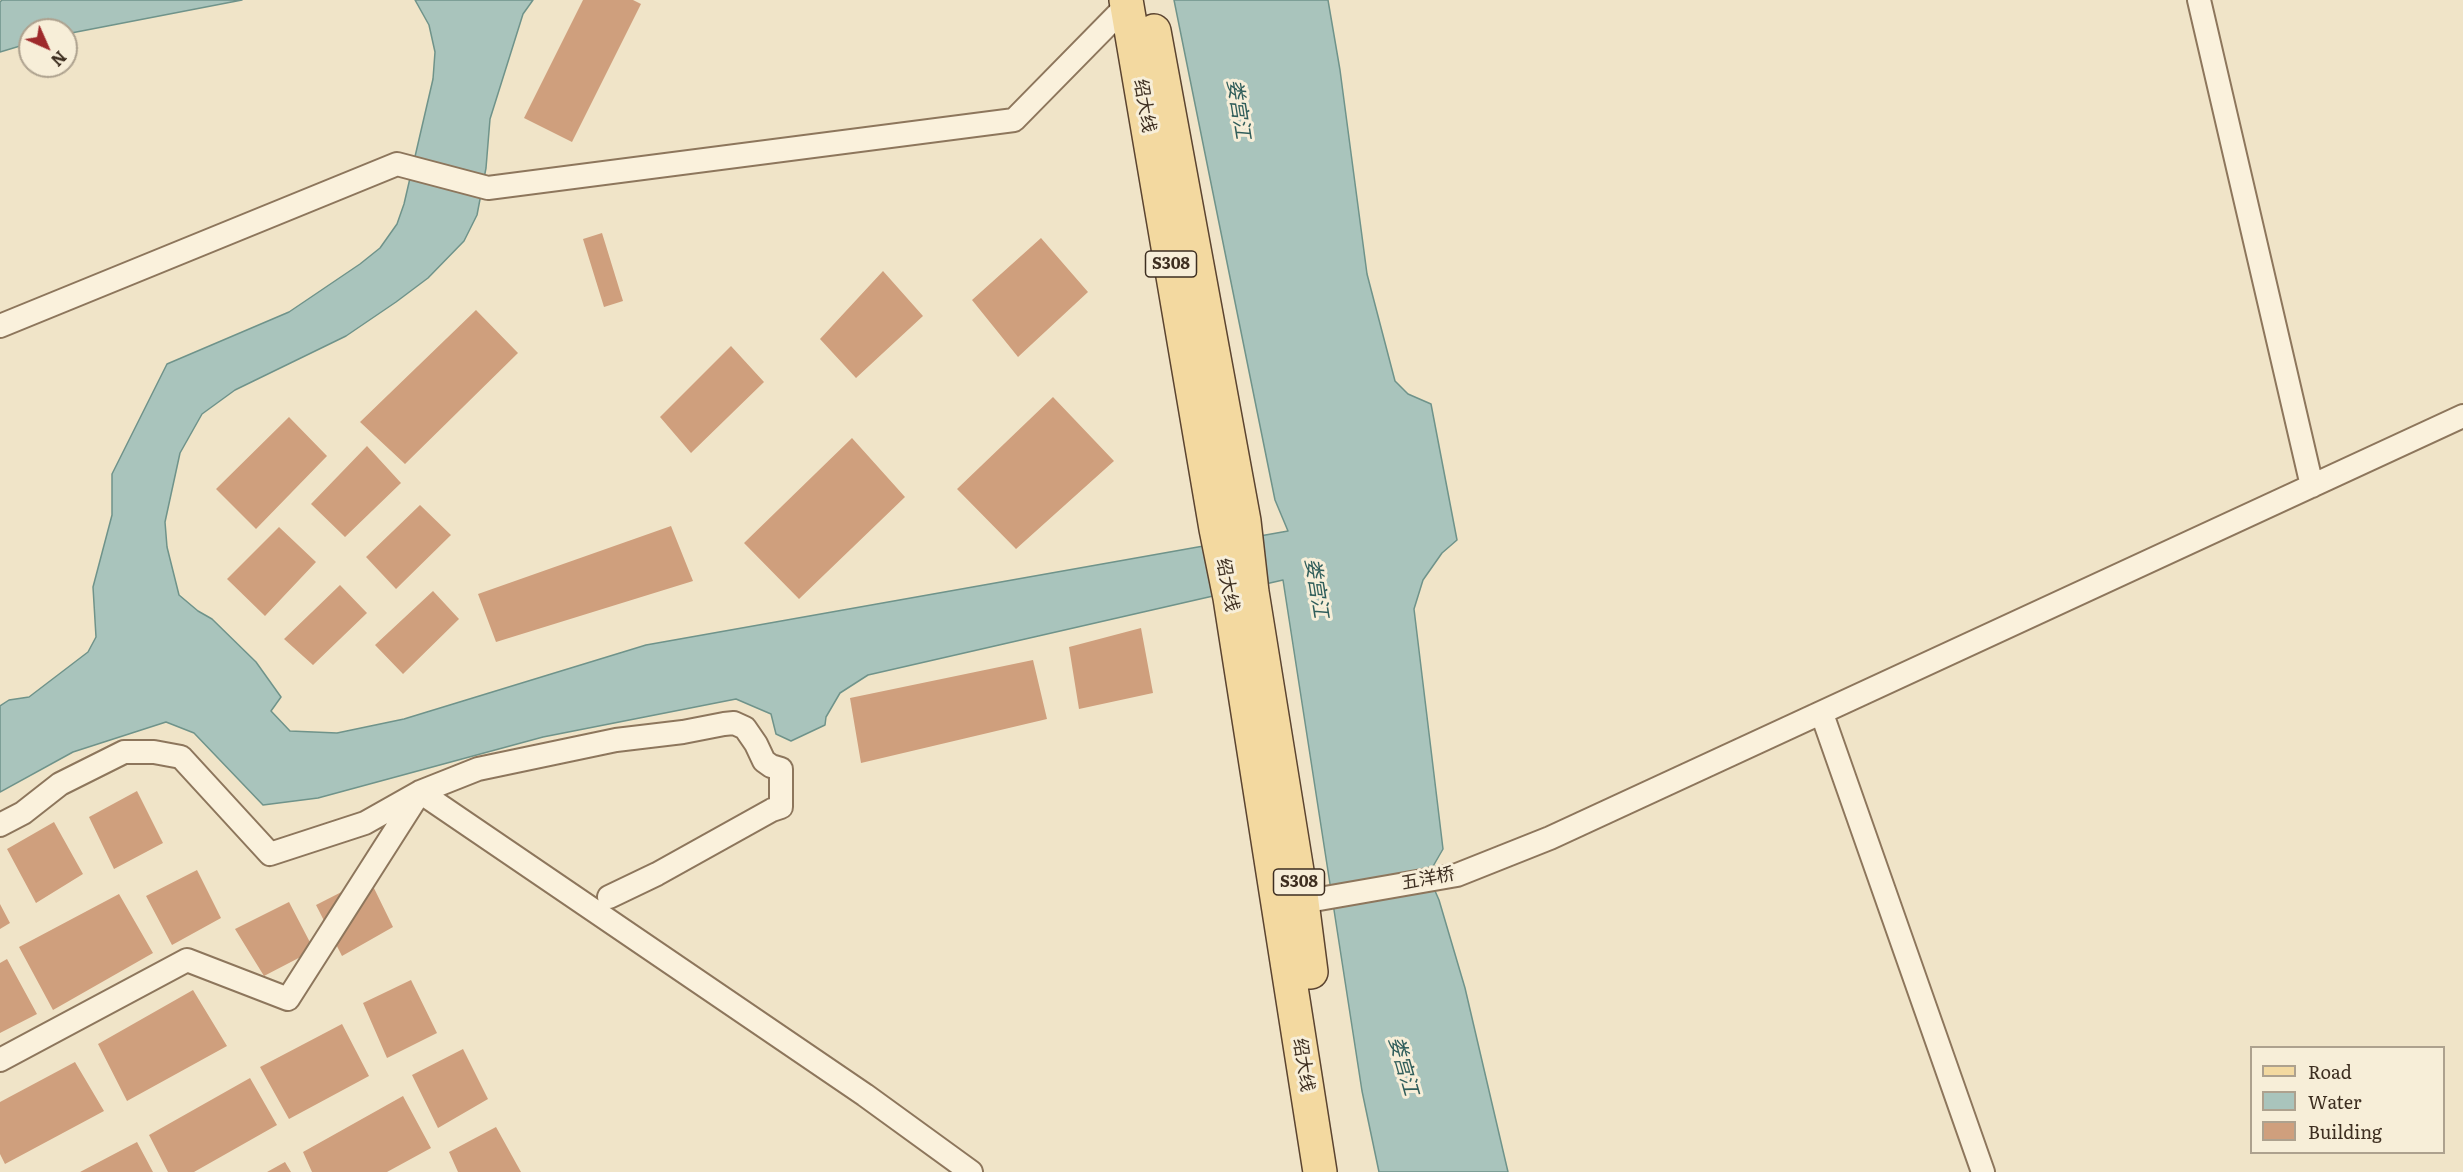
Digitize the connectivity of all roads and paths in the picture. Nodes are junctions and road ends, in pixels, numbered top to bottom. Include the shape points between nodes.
1 (2199, 0) edge
2 (1134, 2) edge
3 (0, 326) edge
4 (2463, 416) edge
5 (2312, 486) junction
6 (1241, 595) junction
7 (1822, 714) junction
8 (420, 792) junction
9 (0, 825) edge
10 (609, 897) dead end
11 (1302, 902) junction
12 (0, 1060) edge
13 (971, 1172) edge
14 (1320, 1172) edge
15 (1336, 1172) edge
16 (1983, 1172) edge

1 - 5 street
2 - 3 street via 1014,120 488,188 398,164
2 - 6 main road, 绍大线 / S308
4 - 5 street, 五洋桥
5 - 7 street, 五洋桥
6 - 11 main road, 绍大线 / S308
6 - 14 main road, 绍大线 / S308
7 - 11 street, 五洋桥 via 1550,838 1457,875
7 - 16 street
8 - 9 street via 365,823 270,854 181,757 124,752 60,784 23,813
8 - 10 street via 478,769 616,740 734,723 744,728 764,761 781,769 781,807
8 - 12 street via 288,999 187,960
8 - 13 street via 866,1095
11 - 15 main road, 绍大线 / S308

